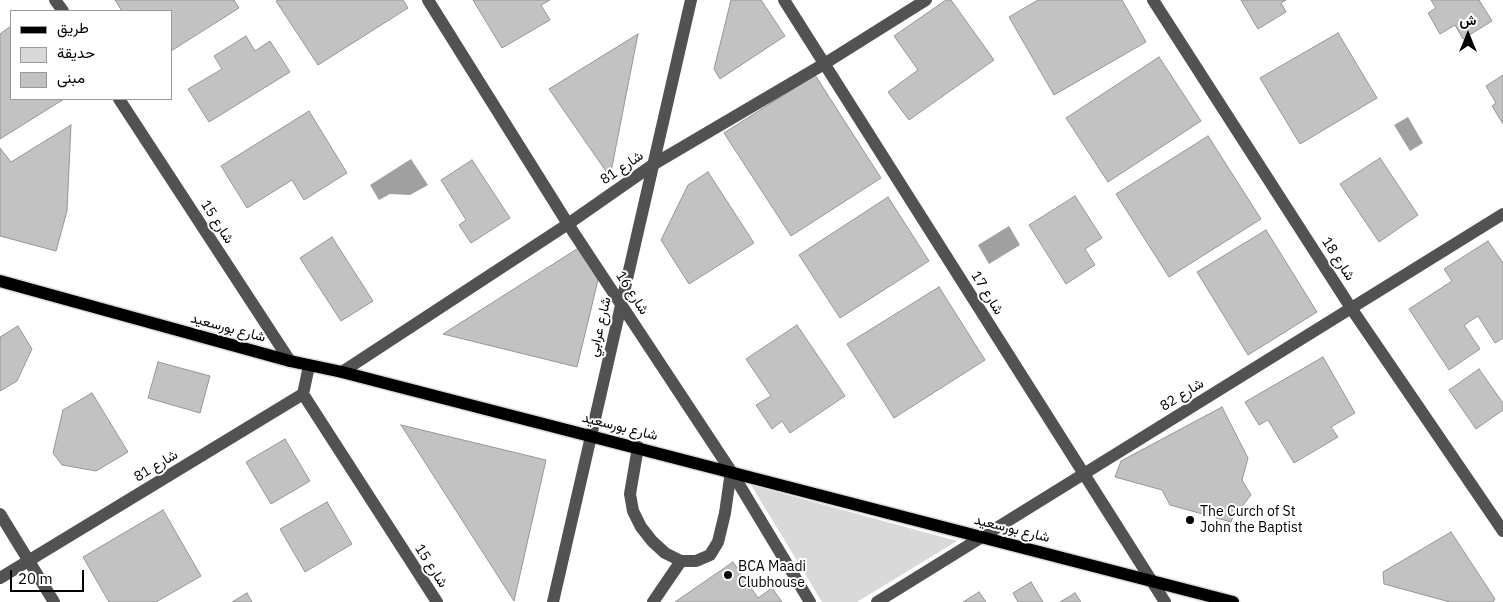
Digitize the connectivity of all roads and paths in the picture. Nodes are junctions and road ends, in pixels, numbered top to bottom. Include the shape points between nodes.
1 (428, 0) edge
2 (691, 0) edge
3 (784, 0) edge
4 (926, 0) edge
5 (1153, 0) edge
6 (824, 64) junction
7 (120, 100) edge
8 (654, 164) junction
9 (1503, 214) edge
10 (568, 224) junction
11 (0, 281) edge
12 (621, 303) junction
13 (1351, 308) junction
14 (290, 361) junction
15 (309, 366) junction
16 (342, 372) junction
17 (303, 394) junction
18 (591, 435) junction
19 (638, 447) junction
20 (731, 471) junction
21 (1084, 473) junction
22 (0, 514) edge
23 (1503, 530) edge
24 (982, 537) junction
25 (28, 561) junction
26 (681, 561) junction
27 (0, 578) edge
28 (1151, 580) junction
29 (54, 602) edge
30 (437, 602) edge
31 (553, 602) edge
32 (653, 602) edge
33 (810, 602) edge
34 (877, 602) edge
35 (1165, 602) edge
36 (1233, 602) edge

1 - 10 street, شارع 16
2 - 8 street, شارع عرابي
3 - 6 street, شارع 17
4 - 6 street, شارع 81
5 - 13 street, شارع 18
6 - 8 street, شارع 81
6 - 21 street, شارع 17
7 - 14 street, شارع 15
8 - 10 street, شارع 81
8 - 12 street, شارع عرابي
9 - 13 street, شارع 82
10 - 12 street, شارع 16
10 - 16 street, شارع 81
11 - 14 main road, شارع بورسعيد
12 - 18 street, شارع عرابي
12 - 20 street, شارع 16
13 - 21 street, شارع 82
13 - 23 street, شارع 18
14 - 15 main road, شارع بورسعيد
15 - 16 main road, شارع بورسعيد
15 - 17 street
16 - 18 main road, شارع بورسعيد
17 - 25 street, شارع 81
17 - 30 street, شارع 15
18 - 19 main road, شارع بورسعيد
18 - 31 street, شارع عرابي
19 - 20 main road, شارع بورسعيد
19 - 26 street via 630,494 633,511 652,542
20 - 24 main road, شارع بورسعيد
20 - 26 street via 718,542 710,554 696,561
20 - 33 street, شارع 16
21 - 24 street, شارع 82
21 - 28 street, شارع 17
22 - 25 street
24 - 28 main road, شارع بورسعيد
24 - 34 street, شارع 82
25 - 27 street, شارع 81
25 - 29 street
26 - 32 street
28 - 35 street, شارع 17
28 - 36 main road, شارع بورسعيد

